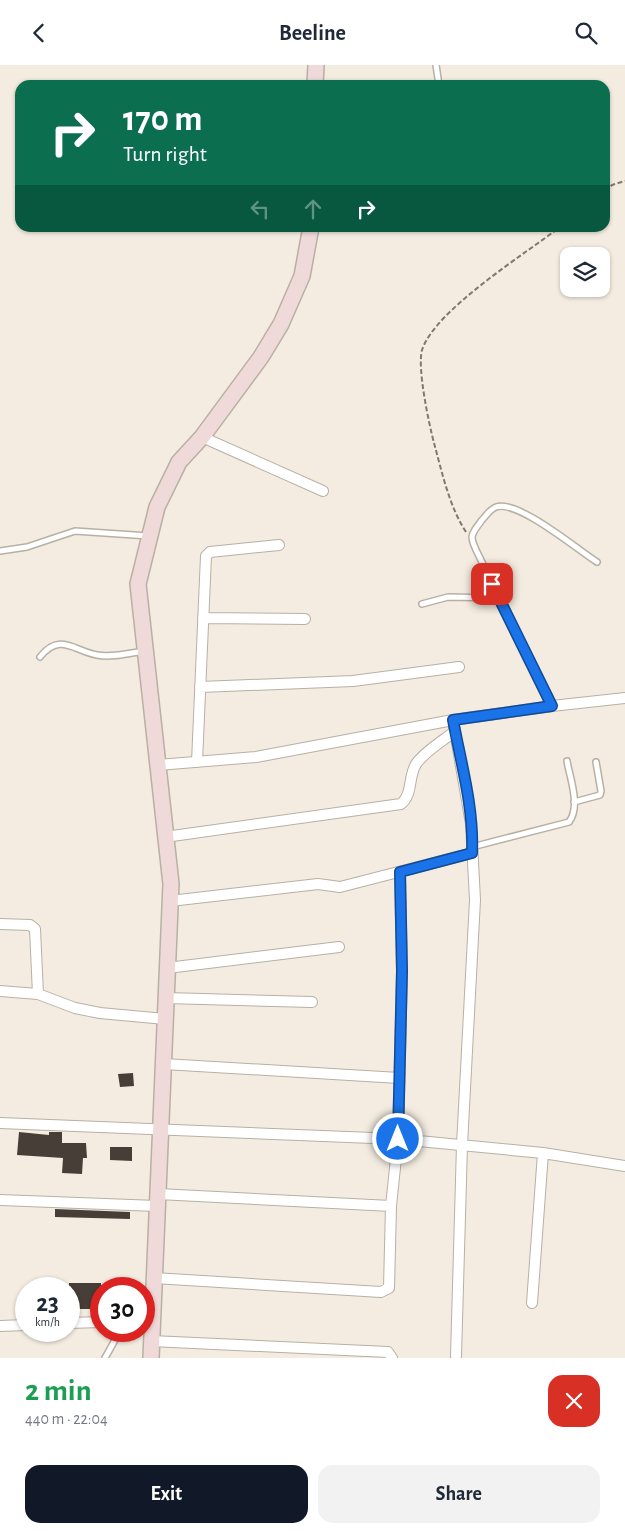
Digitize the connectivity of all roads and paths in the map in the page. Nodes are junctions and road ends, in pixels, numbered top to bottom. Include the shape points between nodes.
1 (316, 65) edge
2 (436, 65) edge
3 (315, 80) edge
4 (438, 80) edge
5 (625, 181) edge
6 (610, 187) edge
7 (310, 232) edge
8 (553, 232) edge
9 (202, 437) junction
10 (323, 491) dead end
11 (149, 536) junction
12 (471, 537) junction
13 (279, 545) dead end
14 (0, 551) edge
15 (597, 562) dead end
16 (500, 598) junction
17 (422, 604) dead end
18 (203, 618) junction
19 (305, 619) dead end
20 (145, 651) junction
21 (40, 657) dead end
22 (459, 667) dead end
23 (200, 687) junction
24 (625, 698) edge
25 (552, 706) junction
26 (454, 725) junction
27 (567, 761) dead end
28 (197, 762) junction
29 (596, 762) dead end
30 (158, 765) junction
31 (574, 801) junction
32 (165, 837) junction
33 (472, 850) junction
34 (400, 872) junction
35 (170, 901) junction
36 (0, 924) edge
37 (339, 947) dead end
38 (167, 968) junction
39 (0, 991) edge
40 (38, 994) junction
41 (166, 999) junction
42 (312, 1002) dead end
43 (166, 1019) junction
44 (164, 1064) junction
45 (399, 1078) junction
46 (0, 1123) edge
47 (161, 1131) junction
48 (398, 1139) junction
49 (462, 1145) junction
50 (543, 1153) junction
51 (625, 1167) edge
52 (0, 1200) edge
53 (158, 1200) junction
54 (391, 1207) junction
55 (154, 1277) edge
56 (155, 1278) edge
57 (532, 1303) dead end
58 (15, 1325) edge
59 (0, 1326) edge
60 (155, 1341) edge
61 (113, 1342) edge
62 (151, 1342) edge
63 (456, 1356) dead end
64 (104, 1358) edge
65 (151, 1358) edge
66 (392, 1358) edge

1 - 3 main road
2 - 4 lane
5 - 6 path
7 - 9 main road via 302,276 281,324 261,357
8 - 12 path via 469,294 423,348 421,361 427,419 455,510
9 - 10 street
9 - 11 main road via 179,462 157,507
11 - 14 lane via 75,531 27,547
11 - 20 main road via 138,584
12 - 15 lane via 490,510 501,506 554,530
12 - 16 lane
13 - 18 street via 207,553
16 - 17 lane via 448,597
16 - 25 lane
18 - 19 street
18 - 23 street
20 - 21 lane via 108,656 62,644 46,650
20 - 30 main road
22 - 23 street via 337,682
23 - 28 street
24 - 25 street
25 - 26 street
26 - 28 street via 256,757
26 - 32 street via 417,763 412,771 407,799 401,804
26 - 33 street via 466,788
27 - 31 lane
28 - 30 street
29 - 31 lane via 600,795
30 - 32 main road
31 - 33 lane via 573,816 569,822
32 - 35 main road
33 - 34 street
33 - 49 street via 475,900
34 - 35 street via 340,887 318,884
34 - 45 street
35 - 38 main road
36 - 40 street via 30,925 35,929
37 - 38 street
38 - 41 main road
39 - 40 street
40 - 43 street via 88,1011
41 - 42 street
41 - 43 main road
43 - 44 main road
44 - 45 street
44 - 47 main road
45 - 48 street
46 - 47 street
47 - 48 street
47 - 53 main road
48 - 49 street
48 - 54 street
49 - 50 street
49 - 63 street
50 - 51 street
50 - 57 street
52 - 53 street
53 - 54 street
53 - 55 main road
54 - 56 street via 390,1285 386,1291
58 - 59 street
60 - 66 street via 388,1352
61 - 64 lane
62 - 65 main road

